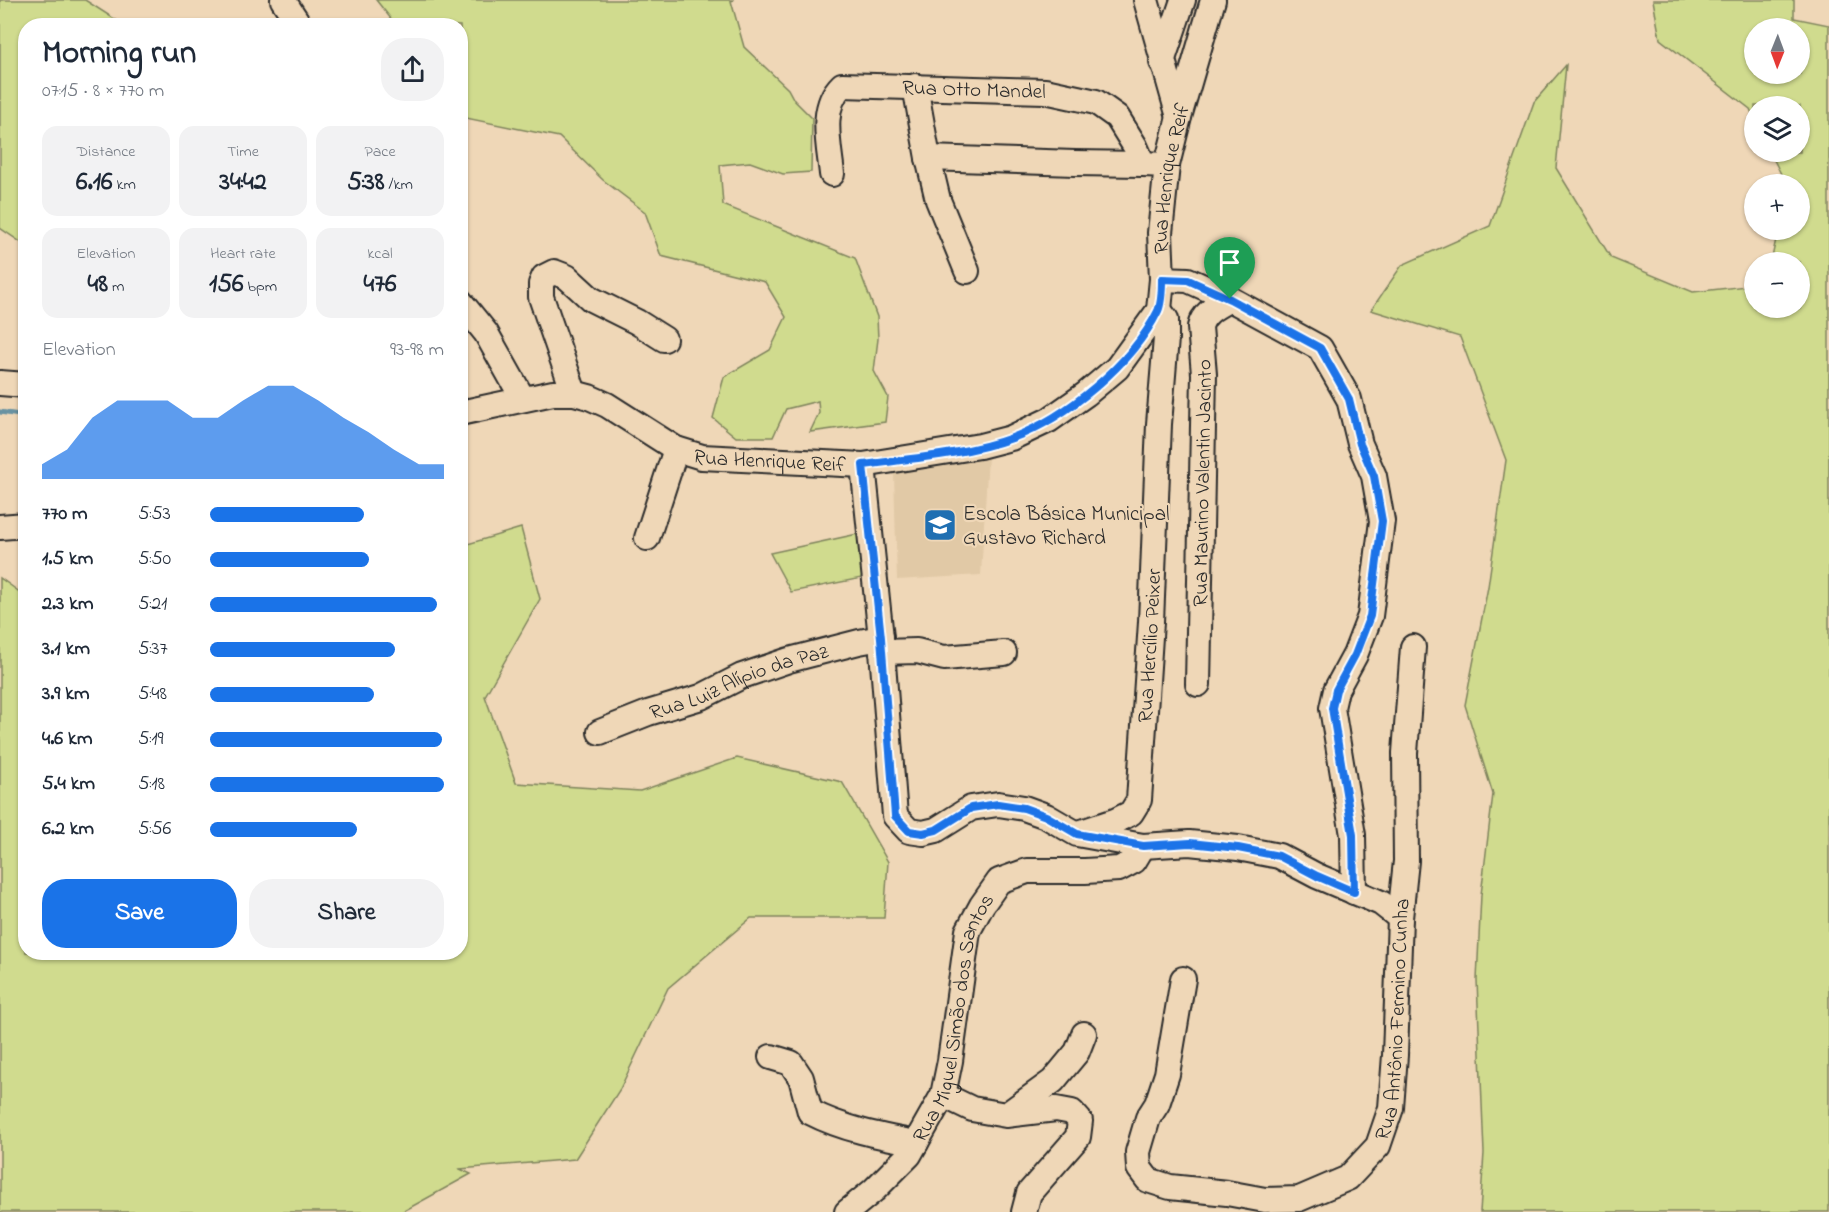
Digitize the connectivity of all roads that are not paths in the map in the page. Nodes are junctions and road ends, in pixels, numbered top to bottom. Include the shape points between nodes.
1 (283, 0) edge
2 (1146, 0) edge
3 (1183, 0) edge
4 (1213, 0) edge
5 (295, 18) edge
6 (1162, 62) junction
7 (915, 86) junction
8 (1179, 117) junction
9 (928, 158) junction
10 (1143, 164) junction
11 (1167, 165) junction
12 (832, 174) dead end
13 (967, 271) dead end
14 (1162, 279) junction
15 (1230, 299) junction
16 (1159, 310) junction
17 (468, 311) edge
18 (664, 339) dead end
19 (0, 383) edge
20 (18, 385) edge
21 (574, 393) junction
22 (523, 399) junction
23 (468, 410) edge
24 (676, 449) junction
25 (863, 465) junction
26 (18, 525) edge
27 (0, 526) edge
28 (647, 538) dead end
29 (881, 645) junction
30 (1413, 647) dead end
31 (1004, 653) dead end
32 (1198, 684) dead end
33 (600, 732) dead end
34 (1077, 834) junction
35 (1143, 846) junction
36 (1354, 892) junction
37 (1400, 918) junction
38 (1183, 979) dead end
39 (1084, 1034) dead end
40 (771, 1057) dead end
41 (943, 1095) junction
42 (1006, 1115) junction
43 (916, 1143) junction
44 (847, 1212) edge
45 (1024, 1212) edge

1 - 5 street
2 - 6 street
3 - 6 street
4 - 8 street, Rua Henrique Reif
6 - 8 street
7 - 9 street
7 - 10 street, Rua Otto Mandel via 1045,91 1096,102 1117,117
7 - 12 street, Rua Otto Mandel via 842,85 833,93 826,125
8 - 11 street, Rua Henrique Reif
9 - 10 street
9 - 13 street via 938,200
10 - 11 street
11 - 14 street, Rua Henrique Reif via 1160,233
14 - 15 street via 1188,280
14 - 16 street, Rua Henrique Reif
15 - 32 street, Rua Maurino Valentin Jacinto via 1208,311 1200,327 1203,374
15 - 36 street via 1320,348 1349,399 1360,444 1374,476 1382,521 1370,616 1336,690 1332,708 1353,835
16 - 25 street, Rua Henrique Reif via 1117,368 1049,420 1011,438 980,446
16 - 34 street, Rua Hercílio Peixer via 1166,319 1166,339 1139,800 1131,813
17 - 22 street via 486,333
18 - 21 street via 591,299 567,277 554,272 544,277 541,297
19 - 20 street
21 - 22 street, Rua Henrique Reif
21 - 24 street, Rua Henrique Reif via 607,405
22 - 23 street, Rua Henrique Reif
24 - 25 street, Rua Henrique Reif via 702,457
24 - 28 street
25 - 29 street
26 - 27 street
29 - 31 street, Rua Luiz Alípio da Paz via 944,658
29 - 33 street, Rua Luiz Alípio da Paz via 859,642 780,663 742,676 701,697
29 - 34 street via 895,816 909,831 936,830 971,808 998,804 1046,816
30 - 37 street, Rua Antônio Fermino Cunha via 1405,753 1406,861
34 - 35 street
35 - 36 street via 1190,843 1279,856
35 - 41 street, Rua Miguel Simão dos Santos via 1134,861 1119,869 1027,871 999,881 968,931
36 - 37 street via 1381,903
37 - 38 street, Rua Antônio Fermino Cunha via 1391,1108 1378,1146 1347,1178 1299,1199 1265,1200 1170,1187 1149,1180 1139,1168 1138,1152 1148,1118 1167,1074
39 - 42 street via 1077,1052 1053,1081
40 - 43 street via 791,1063 801,1078 810,1112 829,1122
41 - 42 street via 972,1109
41 - 43 street, Rua Miguel Simão dos Santos
42 - 45 street via 1056,1109 1072,1112 1080,1121 1078,1137 1029,1193
43 - 44 street, Rua Miguel Simão dos Santos via 909,1155

